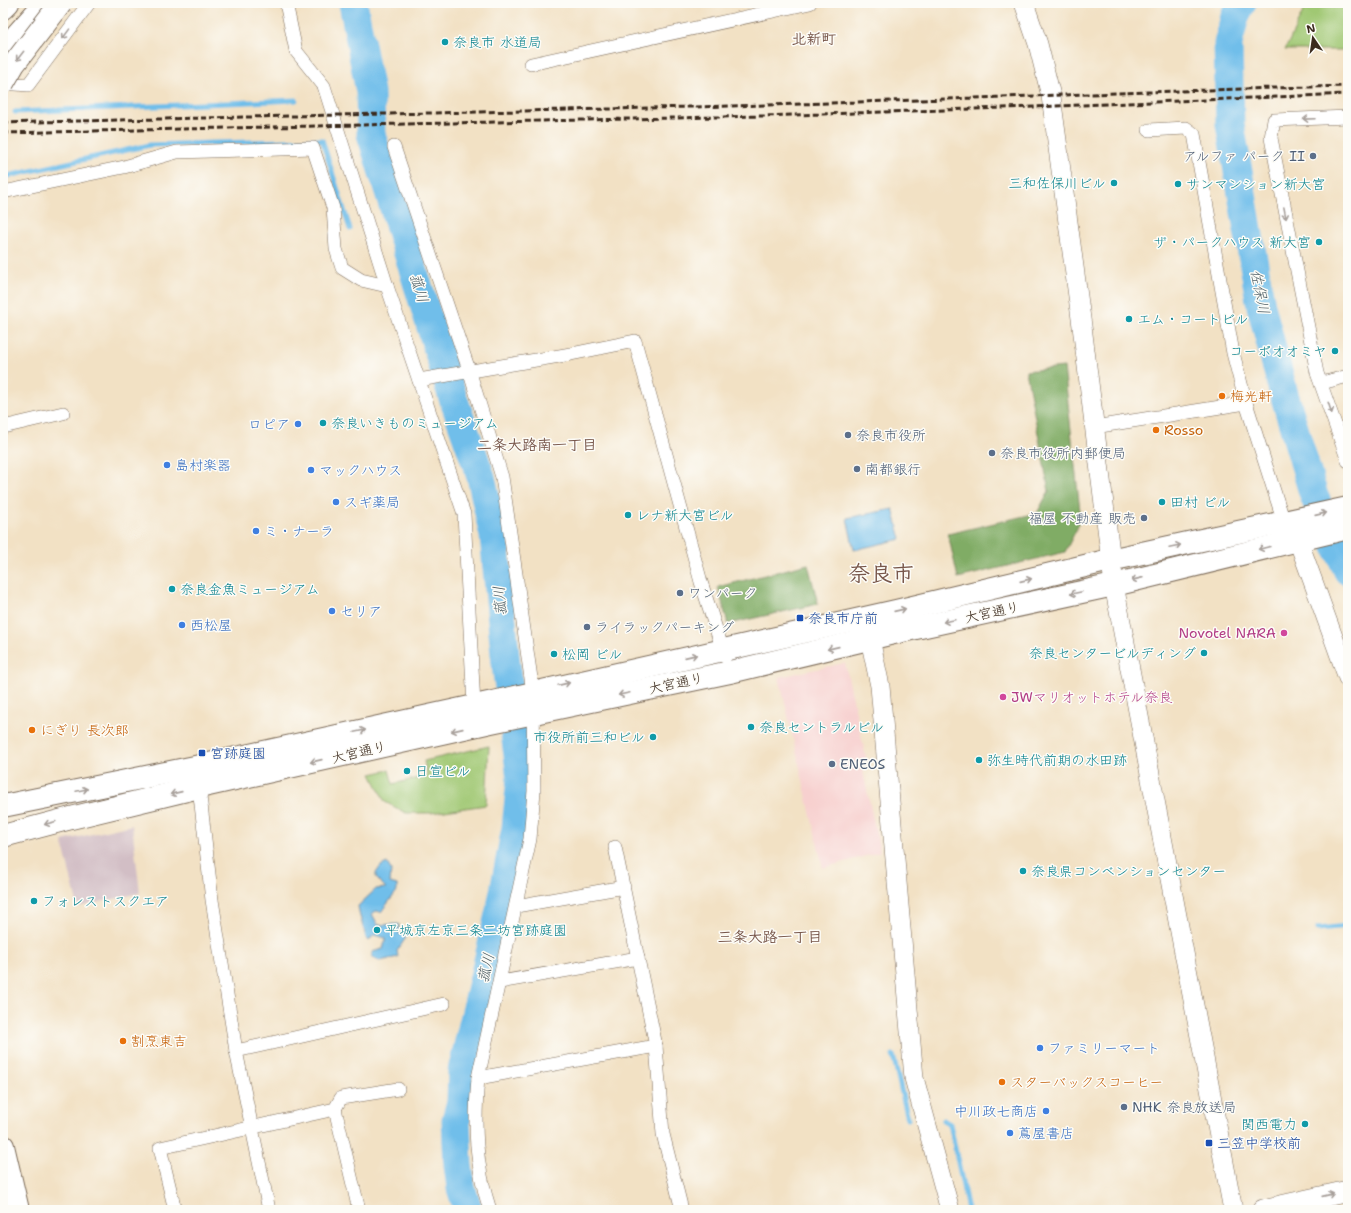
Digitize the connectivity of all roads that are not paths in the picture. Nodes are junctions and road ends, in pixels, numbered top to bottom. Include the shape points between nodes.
1 (8, 3) edge
2 (45, 3) edge
3 (61, 3) edge
4 (89, 3) edge
5 (286, 3) edge
6 (810, 3) edge
7 (1024, 3) edge
8 (3, 8) edge
9 (3, 50) edge
10 (531, 64) dead end
11 (3, 83) edge
12 (1348, 118) edge
13 (1149, 130) dead end
14 (394, 147) dead end
15 (3, 192) edge
16 (387, 286) junction
17 (469, 370) junction
18 (1348, 376) edge
19 (419, 380) junction
20 (1322, 383) junction
21 (1246, 403) junction
22 (63, 413) dead end
23 (3, 427) edge
24 (1094, 428) junction
25 (1348, 461) edge
26 (1348, 508) edge
27 (1348, 528) edge
28 (1295, 530) junction
29 (1110, 560) junction
30 (1114, 585) junction
31 (870, 639) junction
32 (723, 649) junction
33 (730, 672) junction
34 (1348, 678) edge
35 (530, 703) junction
36 (487, 710) junction
37 (199, 787) junction
38 (3, 806) edge
39 (3, 836) edge
40 (615, 847) dead end
41 (624, 887) junction
42 (516, 906) junction
43 (638, 958) junction
44 (500, 982) junction
45 (444, 1004) dead end
46 (656, 1046) junction
47 (236, 1051) junction
48 (478, 1078) junction
49 (398, 1089) dead end
50 (336, 1109) junction
51 (251, 1127) junction
52 (3, 1146) edge
53 (1348, 1190) edge
54 (18, 1210) edge
55 (175, 1210) edge
56 (269, 1210) edge
57 (359, 1210) edge
58 (490, 1210) edge
59 (682, 1210) edge
60 (950, 1210) edge
61 (1234, 1210) edge
62 (1263, 1210) edge

1 - 8 highway
2 - 9 highway
3 -> 11 highway, bridge via 14,64
4 -> 11 street via 28,85
5 - 16 street via 296,51 324,86
6 - 10 street
7 - 24 street via 1038,44 1051,96
12 -> 20 street via 1274,120 1271,138 1317,373
13 - 21 street via 1186,128 1194,134 1233,353
14 - 17 street
15 - 16 street via 124,167 177,152 313,148 333,208 336,248 342,268 361,280
16 - 19 street
17 - 19 street
17 - 32 street via 635,341 701,582
17 - 35 street via 502,477
18 - 20 street
19 - 36 street via 464,514
20 -> 25 street
21 - 24 street
21 - 28 street
22 - 23 street
24 - 29 street
28 -> 26 highway, 大宮通り
27 - 28 highway, 大宮通り
29 -> 28 highway, 大宮通り
28 -> 30 highway, 大宮通り
28 - 34 street
29 - 30 street
32 -> 29 highway, 大宮通り
30 -> 31 highway, 大宮通り
30 - 61 street
31 -> 33 highway, 大宮通り
31 - 60 street via 880,686 914,1078
32 - 33 street
35 -> 32 highway, 大宮通り
33 -> 35 highway, 大宮通り
35 - 36 highway, 大宮通り
35 - 42 street via 534,791 530,839
36 -> 37 highway, 大宮通り
38 -> 36 highway, 大宮通り
37 -> 39 highway, 大宮通り
37 - 47 street via 212,900
40 - 41 street
41 - 42 street
41 - 43 street
42 - 44 street
43 - 44 street
43 - 46 street
44 - 48 street
45 - 47 street
46 - 48 street
46 - 59 street via 663,1134
47 - 51 street
48 - 58 street via 476,1151
49 - 50 street via 341,1098
50 - 51 street
50 - 57 street
51 - 55 street via 160,1148
51 - 56 street
52 - 54 highway
62 -> 53 main road

